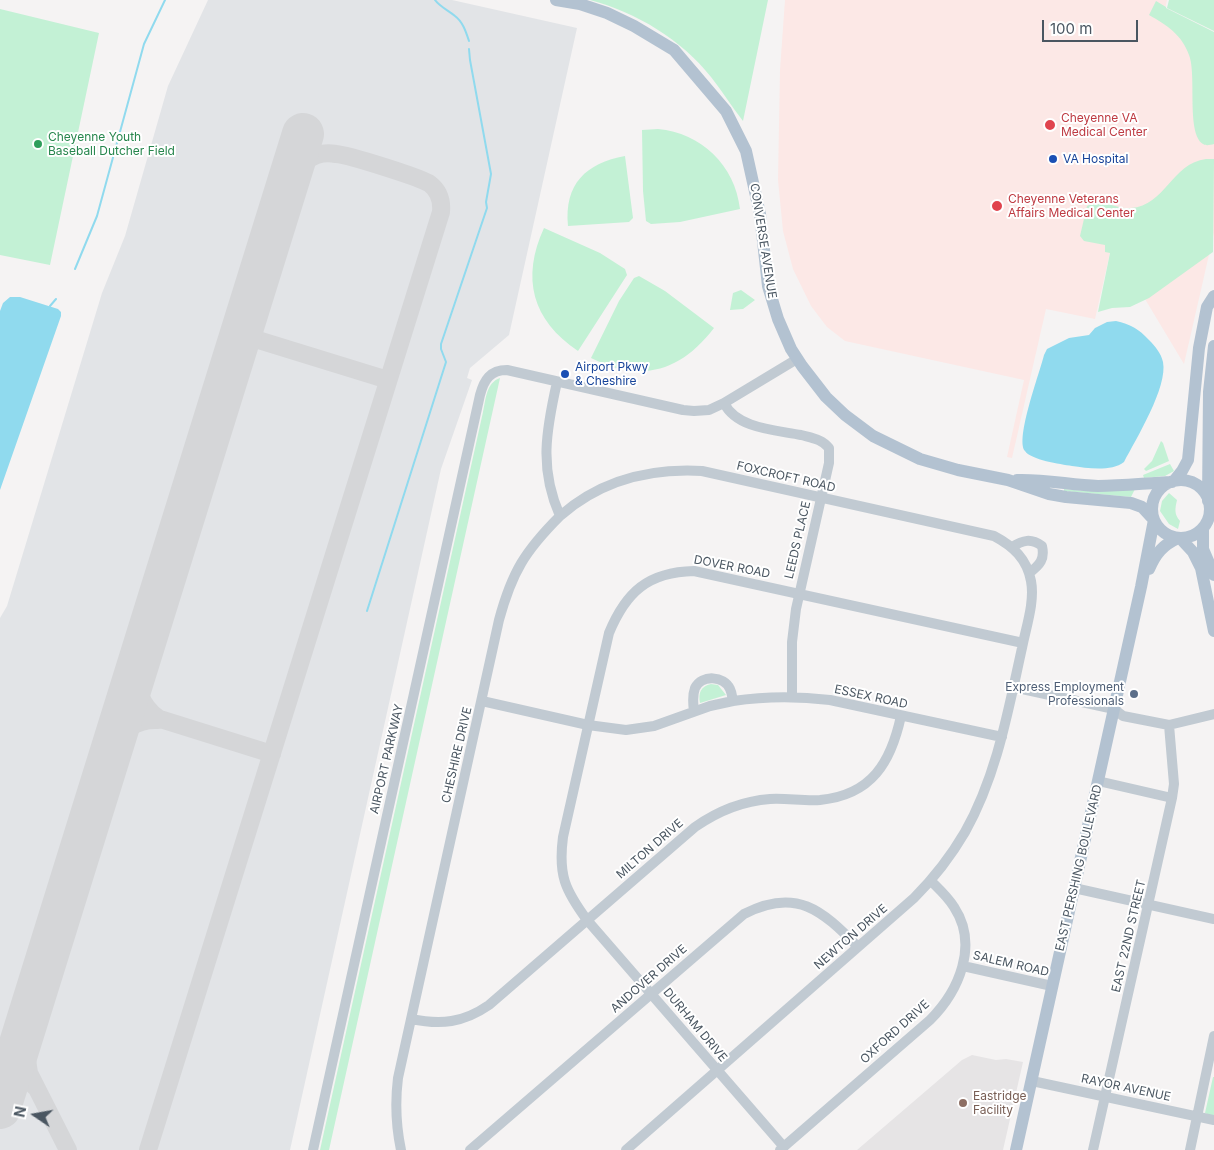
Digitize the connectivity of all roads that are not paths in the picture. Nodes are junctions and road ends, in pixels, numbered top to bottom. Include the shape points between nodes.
1 (556, 0) edge
2 (1214, 296) edge
3 (1214, 346) edge
4 (797, 359) junction
5 (557, 382) junction
6 (724, 404) junction
7 (1008, 480) junction
8 (1173, 482) junction
9 (821, 498) junction
10 (1210, 504) edge
11 (560, 516) junction
12 (1154, 520) junction
13 (1207, 528) edge
14 (1179, 538) junction
15 (1012, 547) junction
16 (1029, 573) junction
17 (1214, 574) edge
18 (1141, 587) junction
19 (799, 593) junction
20 (1214, 631) edge
21 (1023, 643) junction
22 (1013, 687) junction
23 (792, 696) junction
24 (733, 701) junction
25 (482, 702) junction
26 (1114, 710) junction
27 (694, 711) junction
28 (1214, 714) edge
29 (901, 716) junction
30 (588, 725) junction
31 (1169, 725) junction
32 (1002, 737) junction
33 (1098, 781) junction
34 (1172, 798) junction
35 (931, 881) junction
36 (1074, 888) junction
37 (1149, 905) junction
38 (1214, 919) edge
39 (587, 920) junction
40 (858, 947) junction
41 (963, 966) junction
42 (1052, 986) junction
43 (653, 994) junction
44 (411, 1019) junction
45 (1214, 1036) edge
46 (717, 1070) junction
47 (1032, 1081) junction
48 (1106, 1096) junction
49 (1197, 1116) junction
50 (1214, 1120) edge
51 (782, 1148) edge
52 (312, 1150) edge
53 (401, 1150) edge
54 (470, 1150) edge
55 (626, 1150) edge
56 (1016, 1150) edge
57 (1093, 1150) edge
58 (1190, 1150) edge

1 - 4 main road, CONVERSE AVENUE via 607,13 674,50 726,111 746,151 758,200 774,310
2 - 8 main road, EAST PERSHING BOULEVARD via 1207,307 1199,348 1188,460
3 - 10 main road via 1209,392
4 - 6 street
4 - 7 main road, CONVERSE AVENUE via 826,397 873,436 920,459
5 - 6 street via 694,411
5 - 11 street via 546,441 546,471
5 - 52 street, AIRPORT PARKWAY via 507,370 489,375 484,382
6 - 9 street, LEEDS PLACE via 741,421 825,443 830,455
7 - 8 main road, CONVERSE AVENUE via 1100,486
7 - 12 main road, CONVERSE AVENUE via 1066,498 1132,503 1142,507
8 - 10 main road via 1192,483 1202,490
8 - 12 main road, EAST PERSHING BOULEVARD via 1155,497 1152,508
9 - 11 street, FOXCROFT ROAD via 710,473 663,471 609,484
9 - 15 street, FOXCROFT ROAD via 983,533
9 - 19 street, LEEDS PLACE
10 - 13 main road
11 - 25 street, CHESHIRE DRIVE via 537,539 512,578 499,620
12 - 14 main road via 1164,532
12 - 18 main road, EAST PERSHING BOULEVARD
13 - 14 main road, EAST PERSHING BOULEVARD
13 - 17 main road via 1203,549
14 - 18 main road, EAST PERSHING BOULEVARD via 1159,550
14 - 20 main road via 1193,552 1202,568
15 - 16 street, FOXCROFT ROAD via 1020,554
15 - 16 street via 1028,540 1042,546 1042,561
16 - 21 street, FOXCROFT ROAD via 1032,594
18 - 26 main road, EAST PERSHING BOULEVARD
19 - 21 street, DOVER ROAD
19 - 23 street, LEEDS PLACE via 792,642
19 - 30 street, DOVER ROAD via 694,571 677,571 646,583 618,612 609,633
21 - 22 street, FOXCROFT ROAD
22 - 26 street
22 - 32 street, NEWTON DRIVE
23 - 24 street, ESSEX ROAD
23 - 29 street, ESSEX ROAD via 830,700
24 - 27 street, ESSEX ROAD
24 - 27 street via 725,683 707,678 695,688
25 - 30 street, ESSEX ROAD
25 - 44 street, CHESHIRE DRIVE
26 - 31 street via 1123,716
26 - 33 main road, EAST PERSHING BOULEVARD
27 - 30 street, ESSEX ROAD via 639,729 618,730
28 - 31 street
29 - 32 street, ESSEX ROAD
29 - 39 street, MILTON DRIVE via 893,749 886,761 876,774 855,790 818,800 754,801 711,816 695,826
30 - 39 street, DOVER ROAD via 560,857 567,889
31 - 34 street, EAST 22ND STREET via 1174,784
32 - 35 street, NEWTON DRIVE via 978,806 949,857
33 - 34 street
33 - 36 main road, EAST PERSHING BOULEVARD
34 - 37 street, EAST 22ND STREET
35 - 40 street, NEWTON DRIVE
35 - 41 street, OXFORD DRIVE via 954,906 960,918 965,940
36 - 37 street
36 - 42 main road, EAST PERSHING BOULEVARD
37 - 38 street
37 - 48 street, EAST 22ND STREET
39 - 43 street, DURHAM DRIVE
39 - 44 street, MILTON DRIVE via 476,1014 444,1023
40 - 43 street, ANDOVER DRIVE via 830,918 817,910 793,902 767,904 732,922
40 - 46 street, NEWTON DRIVE
41 - 42 street, SALEM ROAD
41 - 51 street, OXFORD DRIVE via 953,991 939,1011
42 - 47 main road, EAST PERSHING BOULEVARD
43 - 46 street, DURHAM DRIVE
43 - 54 street, ANDOVER DRIVE
44 - 53 street, CHESHIRE DRIVE via 396,1095
45 - 49 street
46 - 51 street, DURHAM DRIVE
46 - 55 street, NEWTON DRIVE
47 - 48 street, RAYOR AVENUE
47 - 56 main road, EAST PERSHING BOULEVARD
48 - 49 street, RAYOR AVENUE
48 - 57 street, EAST 22ND STREET
49 - 50 street, RAYOR AVENUE
49 - 58 street

